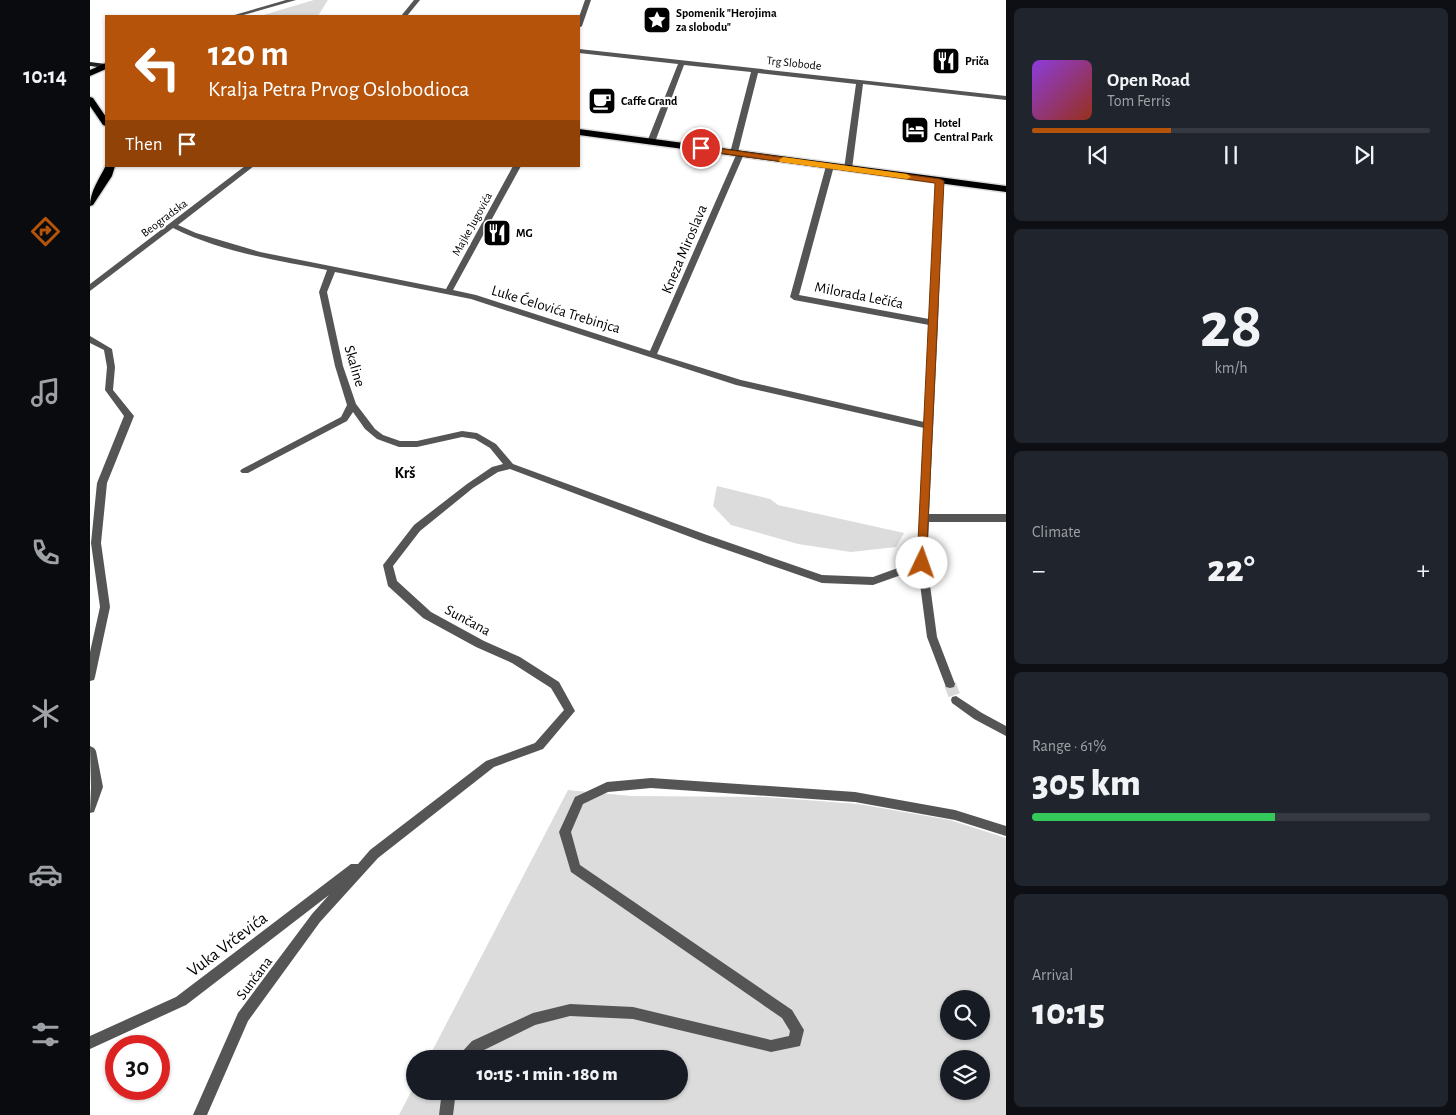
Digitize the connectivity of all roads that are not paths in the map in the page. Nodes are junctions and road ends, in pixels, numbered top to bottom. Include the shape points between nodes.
1 (293, 0) edge
2 (417, 0) edge
3 (588, 0) edge
4 (238, 15) edge
5 (405, 15) edge
6 (580, 23) edge
7 (580, 51) edge
8 (682, 62) junction
9 (90, 64) edge
10 (105, 66) edge
11 (105, 66) edge
12 (755, 70) junction
13 (90, 73) edge
14 (860, 82) junction
15 (1006, 98) edge
16 (90, 99) edge
17 (105, 102) edge
18 (105, 122) edge
19 (580, 132) edge
20 (651, 142) junction
21 (737, 153) junction
22 (830, 166) junction
23 (110, 167) edge
24 (249, 167) edge
25 (515, 167) edge
26 (848, 169) junction
27 (940, 181) junction
28 (1006, 189) edge
29 (90, 204) edge
30 (173, 226) junction
31 (332, 269) junction
32 (90, 288) edge
33 (448, 292) junction
34 (934, 323) junction
35 (90, 338) edge
36 (653, 354) junction
37 (352, 405) junction
38 (929, 426) junction
39 (510, 466) junction
40 (245, 471) dead end
41 (925, 518) junction
42 (1006, 518) edge
43 (922, 563) junction
44 (90, 676) edge
45 (950, 684) tunnel mouth
46 (956, 700) tunnel mouth
47 (1006, 732) edge
48 (90, 750) edge
49 (90, 808) edge
50 (1006, 831) edge
51 (374, 854) junction
52 (90, 1042) edge
53 (473, 1050) edge
54 (448, 1100) edge
55 (200, 1115) edge
56 (446, 1115) edge

1 - 4 street
2 - 5 street
3 - 6 street
7 - 8 street, Trg Slobode
8 - 12 street, Trg Slobode
8 - 20 street
9 - 10 street
11 - 13 main road
12 - 14 street, Trg Slobode
12 - 21 street, Kneza Miroslava
14 - 15 street, Trg Slobode
14 - 26 street
16 - 17 main road
16 - 18 main road
19 - 20 main road
20 - 21 main road
21 - 22 main road
21 - 36 street, Kneza Miroslava
22 - 26 main road
22 - 34 street, Milorada Lečića via 794,297
23 - 29 main road
24 - 30 street, Beogradska
25 - 33 street, Majke Jugovića
26 - 27 main road
27 - 28 main road
27 - 34 street
30 - 31 street, Luke Ćelovića Trebinjca via 219,244
30 - 32 street, Beogradska
31 - 33 street, Luke Ćelovića Trebinjca
31 - 37 street, Skaline via 323,292 339,366
33 - 36 street, Luke Ćelovića Trebinjca
34 - 38 street
35 - 44 street via 108,349 111,367 109,390 129,416 102,483 96,543 105,607
36 - 38 street, Luke Ćelovića Trebinjca via 739,383
37 - 39 street via 378,437 422,445 459,432 478,435 500,451
37 - 40 street, Skaline via 344,419
38 - 41 street
39 - 43 street via 822,579 873,581
39 - 51 street, Sunčana via 495,469 417,528 388,565 392,583 427,615 516,660 555,685 570,710 538,746 490,764
41 - 42 street
41 - 43 street
43 - 45 street via 932,637
46 - 47 street
48 - 49 street via 97,787
50 - 53 street via 955,814 855,797 651,783 607,787 578,801 565,832 575,868 787,1014 797,1030 795,1041 772,1046 633,1014 570,1010 533,1019
51 - 52 street, Vuka Vrčevića via 181,1001
51 - 55 street, Sunčana via 316,918 243,1017
54 - 56 street

